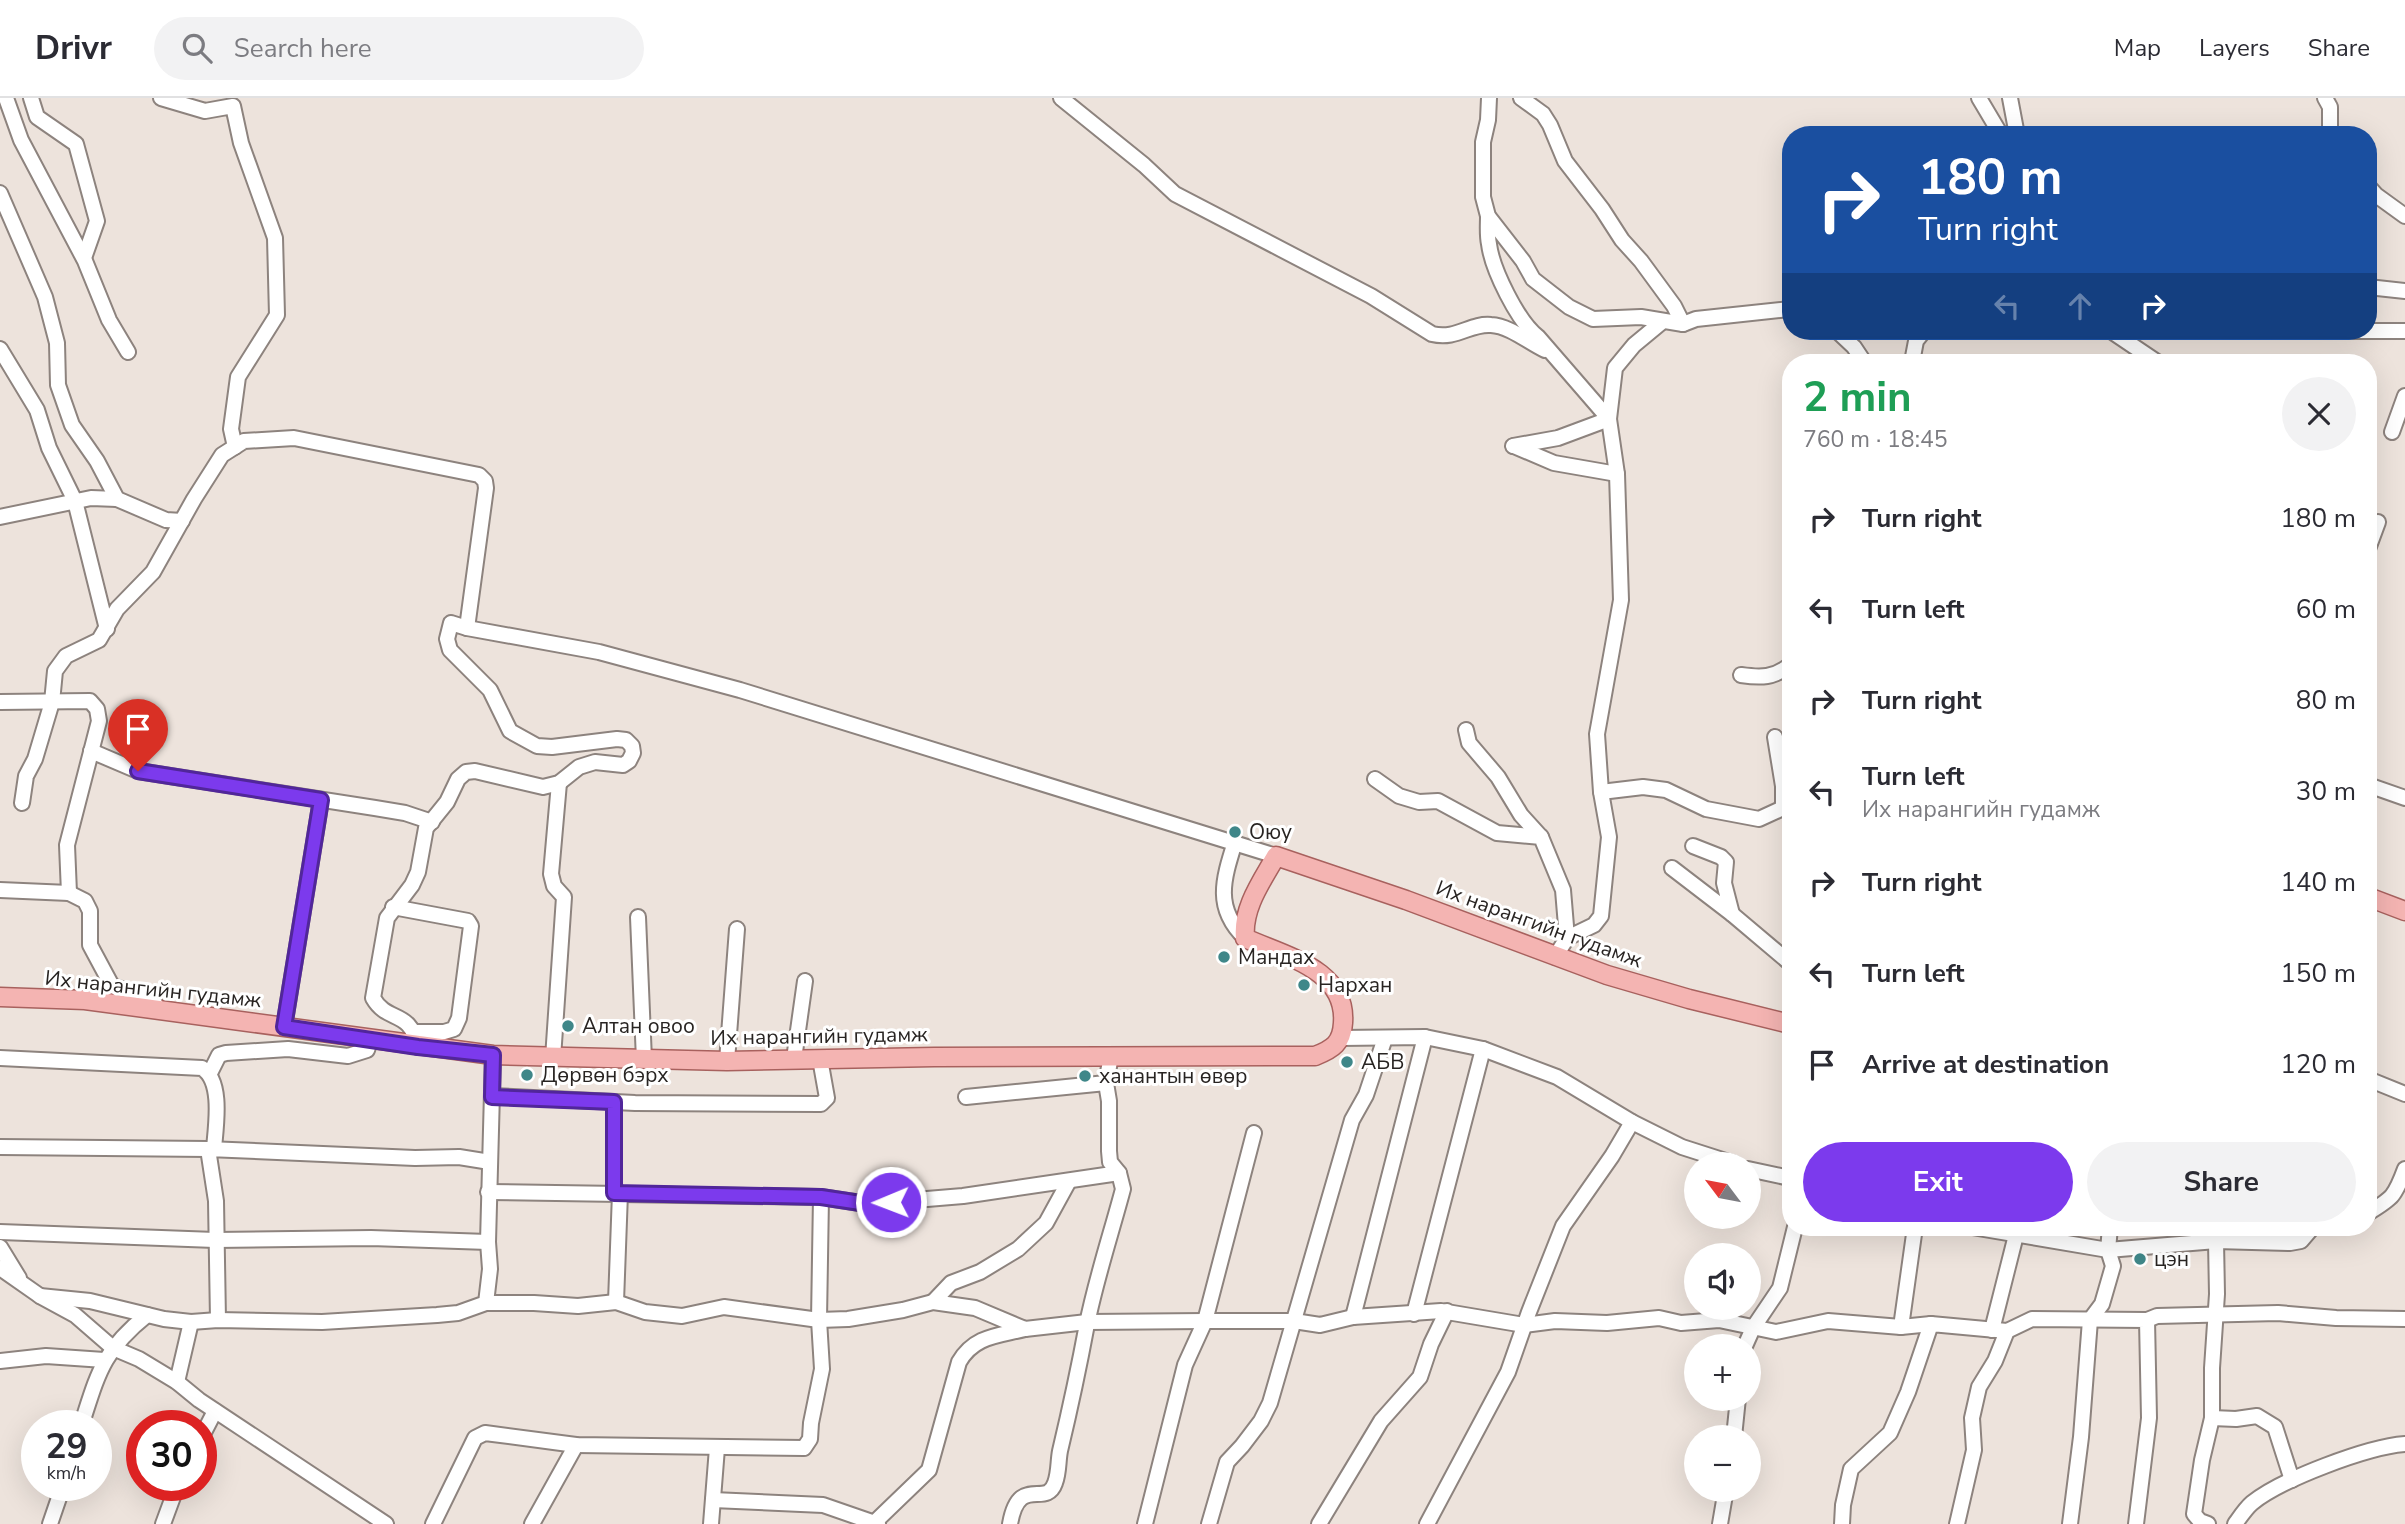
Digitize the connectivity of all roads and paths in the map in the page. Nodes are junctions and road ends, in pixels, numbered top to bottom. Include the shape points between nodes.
1 (6, 98) edge
2 (31, 98) edge
3 (161, 98) edge
4 (179, 98) edge
5 (1061, 98) edge
6 (1489, 98) edge
7 (1521, 98) edge
8 (1979, 98) edge
9 (1986, 98) edge
10 (2325, 98) edge
11 (2011, 105) edge
12 (205, 111) junction
13 (1996, 126) edge
14 (2015, 126) edge
15 (2330, 126) edge
16 (0, 193) edge
17 (2377, 196) edge
18 (1488, 216) junction
19 (2405, 216) edge
20 (84, 258) junction
21 (2377, 288) edge
22 (2405, 291) edge
23 (1782, 310) edge
24 (1664, 321) junction
25 (1683, 324) junction
26 (2377, 331) edge
27 (2405, 331) edge
28 (1847, 340) edge
29 (2124, 340) edge
30 (0, 349) edge
31 (128, 352) dead end
32 (1549, 352) junction
33 (1859, 354) edge
34 (2145, 354) edge
35 (2405, 396) edge
36 (1609, 419) junction
37 (2392, 432) dead end
38 (235, 447) junction
39 (1617, 474) junction
40 (117, 499) junction
41 (75, 501) junction
42 (0, 517) edge
43 (182, 521) junction
44 (467, 628) junction
45 (107, 629) junction
46 (1782, 672) edge
47 (1741, 675) dead end
48 (0, 702) edge
49 (52, 702) junction
50 (1466, 730) dead end
51 (1775, 737) dead end
52 (91, 751) junction
53 (1376, 779) dead end
54 (1782, 780) edge
55 (559, 783) junction
56 (2377, 788) edge
57 (1601, 792) junction
58 (2405, 798) edge
59 (321, 800) junction
60 (22, 803) dead end
61 (1782, 810) edge
62 (432, 822) junction
63 (1542, 838) junction
64 (1235, 842) junction
65 (1693, 846) dead end
66 (1276, 856) junction
67 (1672, 868) dead end
68 (0, 890) edge
69 (69, 893) junction
70 (2377, 900) edge
71 (393, 907) junction
72 (2405, 911) edge
73 (1732, 915) junction
74 (638, 917) dead end
75 (737, 929) dead end
76 (1245, 938) junction
77 (1567, 938) junction
78 (1782, 956) edge
79 (1555, 957) junction
80 (805, 981) dead end
81 (0, 997) edge
82 (159, 1009) junction
83 (1782, 1022) edge
84 (284, 1027) junction
85 (1425, 1037) junction
86 (1341, 1038) junction
87 (1385, 1038) junction
88 (372, 1039) junction
89 (417, 1040) junction
90 (1483, 1049) junction
91 (493, 1055) junction
92 (1111, 1056) junction
93 (0, 1058) edge
94 (553, 1058) junction
95 (794, 1059) junction
96 (820, 1059) junction
97 (644, 1060) junction
98 (727, 1061) junction
99 (210, 1073) junction
100 (1106, 1083) junction
101 (2377, 1083) edge
102 (2405, 1094) edge
103 (492, 1097) junction
104 (966, 1097) dead end
105 (614, 1102) junction
106 (1632, 1122) junction
107 (1254, 1133) dead end
108 (0, 1147) edge
109 (211, 1148) junction
110 (1698, 1152) edge
111 (490, 1162) junction
112 (2405, 1169) edge
113 (1761, 1171) edge
114 (1119, 1173) junction
115 (1782, 1176) edge
116 (1069, 1181) junction
117 (488, 1192) junction
118 (617, 1193) junction
119 (2401, 1195) edge
120 (821, 1197) junction
121 (2377, 1208) edge
122 (0, 1232) edge
123 (1793, 1236) edge
124 (1914, 1236) edge
125 (2016, 1236) edge
126 (2022, 1236) edge
127 (2109, 1236) edge
128 (2305, 1236) edge
129 (215, 1240) junction
130 (2216, 1241) junction
131 (488, 1242) junction
132 (0, 1247) edge
133 (2108, 1250) junction
134 (0, 1268) edge
135 (22, 1282) junction
136 (40, 1296) junction
137 (616, 1302) junction
138 (933, 1302) junction
139 (486, 1303) junction
140 (1447, 1311) junction
141 (1414, 1314) junction
142 (2215, 1314) junction
143 (146, 1315) junction
144 (1353, 1317) junction
145 (2405, 1319) edge
146 (218, 1320) junction
147 (819, 1320) junction
148 (2090, 1320) junction
149 (2147, 1320) junction
150 (1205, 1321) junction
151 (1294, 1321) junction
152 (191, 1322) junction
153 (1087, 1322) junction
154 (1931, 1324) junction
155 (1524, 1325) junction
156 (1900, 1327) junction
157 (1753, 1328) junction
158 (1025, 1329) junction
159 (1999, 1330) junction
160 (1750, 1334) edge
161 (109, 1354) junction
162 (0, 1361) edge
163 (177, 1382) junction
164 (87, 1410) edge
165 (214, 1410) edge
166 (217, 1412) edge
167 (2212, 1418) junction
168 (2405, 1444) edge
169 (576, 1445) junction
170 (717, 1448) junction
171 (2292, 1480) junction
172 (713, 1500) junction
173 (58, 1501) edge
174 (171, 1501) edge
175 (1724, 1502) edge
176 (877, 1523) edge
177 (50, 1524) edge
178 (163, 1524) edge
179 (386, 1524) edge
180 (433, 1524) edge
181 (533, 1524) edge
182 (711, 1524) edge
183 (1010, 1524) edge
184 (1145, 1524) edge
185 (1209, 1524) edge
186 (1320, 1524) edge
187 (1427, 1524) edge
188 (1720, 1524) edge
189 (1842, 1524) edge
190 (1957, 1524) edge
191 (2070, 1524) edge
192 (2137, 1524) edge
193 (2208, 1524) edge
194 (2235, 1524) edge

1 - 20 street via 21,140
2 - 20 street via 37,117 76,144 97,220
3 - 12 street
4 - 12 street
5 - 32 street via 1175,194 1371,296 1432,334 1444,337 1489,324 1508,329
6 - 18 street via 1483,142 1483,197
7 - 25 street via 1543,114 1565,161
8 - 13 street
9 - 11 street
10 - 15 street
11 - 14 street
12 - 38 street via 233,106 275,239 277,315 238,377 230,429
16 - 40 street via 45,297 57,343 58,385 72,425
17 - 19 street
18 - 24 street via 1533,279 1569,307 1593,319
18 - 32 street via 1489,245 1515,310
20 - 31 street via 109,320
21 - 22 street
23 - 25 street
24 - 25 street
24 - 36 street via 1615,368
26 - 27 street
28 - 33 street
29 - 34 street
30 - 41 street via 37,410 49,448
32 - 36 street
35 - 37 street
36 - 39 street
36 - 39 street via 1558,438 1513,446 1554,463
38 - 43 street via 222,455
38 - 44 street via 244,441 294,438 480,475 486,488
39 - 57 street via 1621,600 1597,734
40 - 41 street
40 - 43 street via 166,520
41 - 42 street
41 - 45 street
43 - 45 street via 153,572 117,609
44 - 55 street via 451,623 450,650 490,690 510,731 537,746 617,739 632,746 633,754 623,765 595,762 579,767
44 - 64 street via 599,652 740,690
45 - 49 street via 99,640 66,656 55,671
46 - 47 street via 1763,678
48 - 49 street
49 - 52 street via 90,701 97,709 99,721
49 - 60 street via 26,776
50 - 63 street via 1469,743
51 - 54 street
52 - 59 street via 138,771
52 - 69 street via 67,845
53 - 63 street via 1399,796 1438,801 1497,833
55 - 62 street via 543,787 466,772 457,779
55 - 94 street via 551,874 564,897
56 - 58 street
57 - 61 street via 1643,787 1666,790 1706,809 1759,819
57 - 77 street via 1609,836 1601,916 1594,926
59 - 62 street via 405,813
59 - 84 street
62 - 71 street via 426,828 418,872
63 - 77 street via 1563,891
64 - 66 street
64 - 76 street via 1223,886 1232,926
65 - 73 street via 1726,862 1724,883
66 - 76 main road via 1253,897
66 - 79 main road, Их нарангийн гудамж
67 - 73 street
68 - 69 street
69 - 82 street via 85,901 90,911 90,945 113,986 151,998
70 - 72 main road
71 - 89 street via 373,998 410,1024
71 - 89 street via 468,921 471,926 454,1029
73 - 78 street
74 - 97 street
75 - 98 street
76 - 86 main road via 1329,981 1343,1003
77 - 79 street
79 - 83 main road, Их нарангийн гудамж
80 - 95 street
81 - 82 main road, Их нарангийн гудамж
82 - 84 main road, Их нарангийн гудамж
84 - 88 main road, Их нарангийн гудамж
85 - 87 street
85 - 90 street
85 - 144 street
86 - 87 street
86 - 92 main road, Их нарангийн гудамж via 1337,1046 1315,1056
87 - 151 street via 1366,1095 1352,1120
88 - 89 main road, Их нарангийн гудамж
88 - 99 street via 367,1051 348,1056 288,1049 226,1053 219,1055
89 - 91 main road, Их нарангийн гудамж
90 - 106 street via 1557,1077
90 - 141 street
91 - 94 main road, Их нарангийн гудамж
91 - 103 street
92 - 96 main road, Их нарангийн гудамж
92 - 100 street
93 - 99 street via 202,1068
94 - 97 main road, Их нарангийн гудамж
95 - 96 main road, Их нарангийн гудамж
95 - 98 main road, Их нарангийн гудамж
96 - 105 street via 827,1098 821,1104
97 - 98 main road, Их нарангийн гудамж
99 - 109 street via 217,1116
100 - 104 street
100 - 114 street via 1111,1162
101 - 102 street
103 - 105 street
103 - 111 street
105 - 118 street
106 - 110 street
106 - 155 street via 1563,1226
107 - 150 street
108 - 109 street
109 - 111 street via 452,1156
109 - 129 street
111 - 117 street
112 - 119 street
113 - 115 street
114 - 116 street
114 - 153 street via 1124,1189
116 - 120 street via 867,1204
116 - 138 street via 1046,1223 1018,1249 951,1283
117 - 118 street
117 - 131 street
118 - 120 street
118 - 137 street
119 - 121 street
120 - 147 street
122 - 129 street
123 - 157 street via 1780,1288
124 - 156 street
125 - 159 street
126 - 133 street
127 - 133 street
128 - 130 street via 2290,1243
129 - 131 street
129 - 146 street
130 - 133 street
130 - 142 street
131 - 139 street
132 - 135 street
133 - 148 street via 2113,1266 2102,1304
134 - 135 street
135 - 136 street
136 - 143 street via 90,1301
136 - 161 street via 75,1315
137 - 139 street via 578,1306
137 - 147 street via 645,1312 682,1316 724,1307
138 - 147 street via 848,1319
138 - 158 street via 975,1308
139 - 146 street via 438,1315 322,1322
140 - 141 street
140 - 155 street
140 - 186 street via 1420,1377 1381,1421
141 - 144 street
142 - 145 street via 2278,1312
142 - 149 street
142 - 167 street
143 - 152 street
143 - 161 street
144 - 151 street via 1320,1325
146 - 152 street
147 - 170 street via 822,1369 810,1439 804,1448
148 - 149 street
148 - 159 street via 2032,1319
148 - 191 street
149 - 192 street via 2149,1418
150 - 151 street
150 - 153 street
150 - 184 street via 1185,1366
151 - 185 street via 1270,1403 1227,1462
152 - 163 street
153 - 158 street
153 - 183 street via 1055,1482 1051,1490 1016,1501
154 - 156 street
154 - 159 street
154 - 189 street via 1890,1433 1851,1469
155 - 157 street via 1659,1318 1681,1323 1720,1320
155 - 187 street via 1508,1373
156 - 157 street via 1828,1321 1776,1332
157 - 160 street
158 - 176 street via 976,1341 966,1349 929,1470
159 - 190 street via 1995,1361 1979,1387 1972,1418 1974,1450
161 - 162 street
161 - 163 street via 139,1359
161 - 164 street
163 - 165 street
166 - 179 street
167 - 171 street via 2257,1416 2276,1426
167 - 193 street via 2194,1514
168 - 171 street via 2332,1463
169 - 170 street
169 - 180 street via 485,1433 475,1438
169 - 181 street
170 - 172 street
171 - 194 street via 2252,1503
172 - 176 street via 823,1505
172 - 182 street
173 - 177 street
174 - 178 street
175 - 188 street

